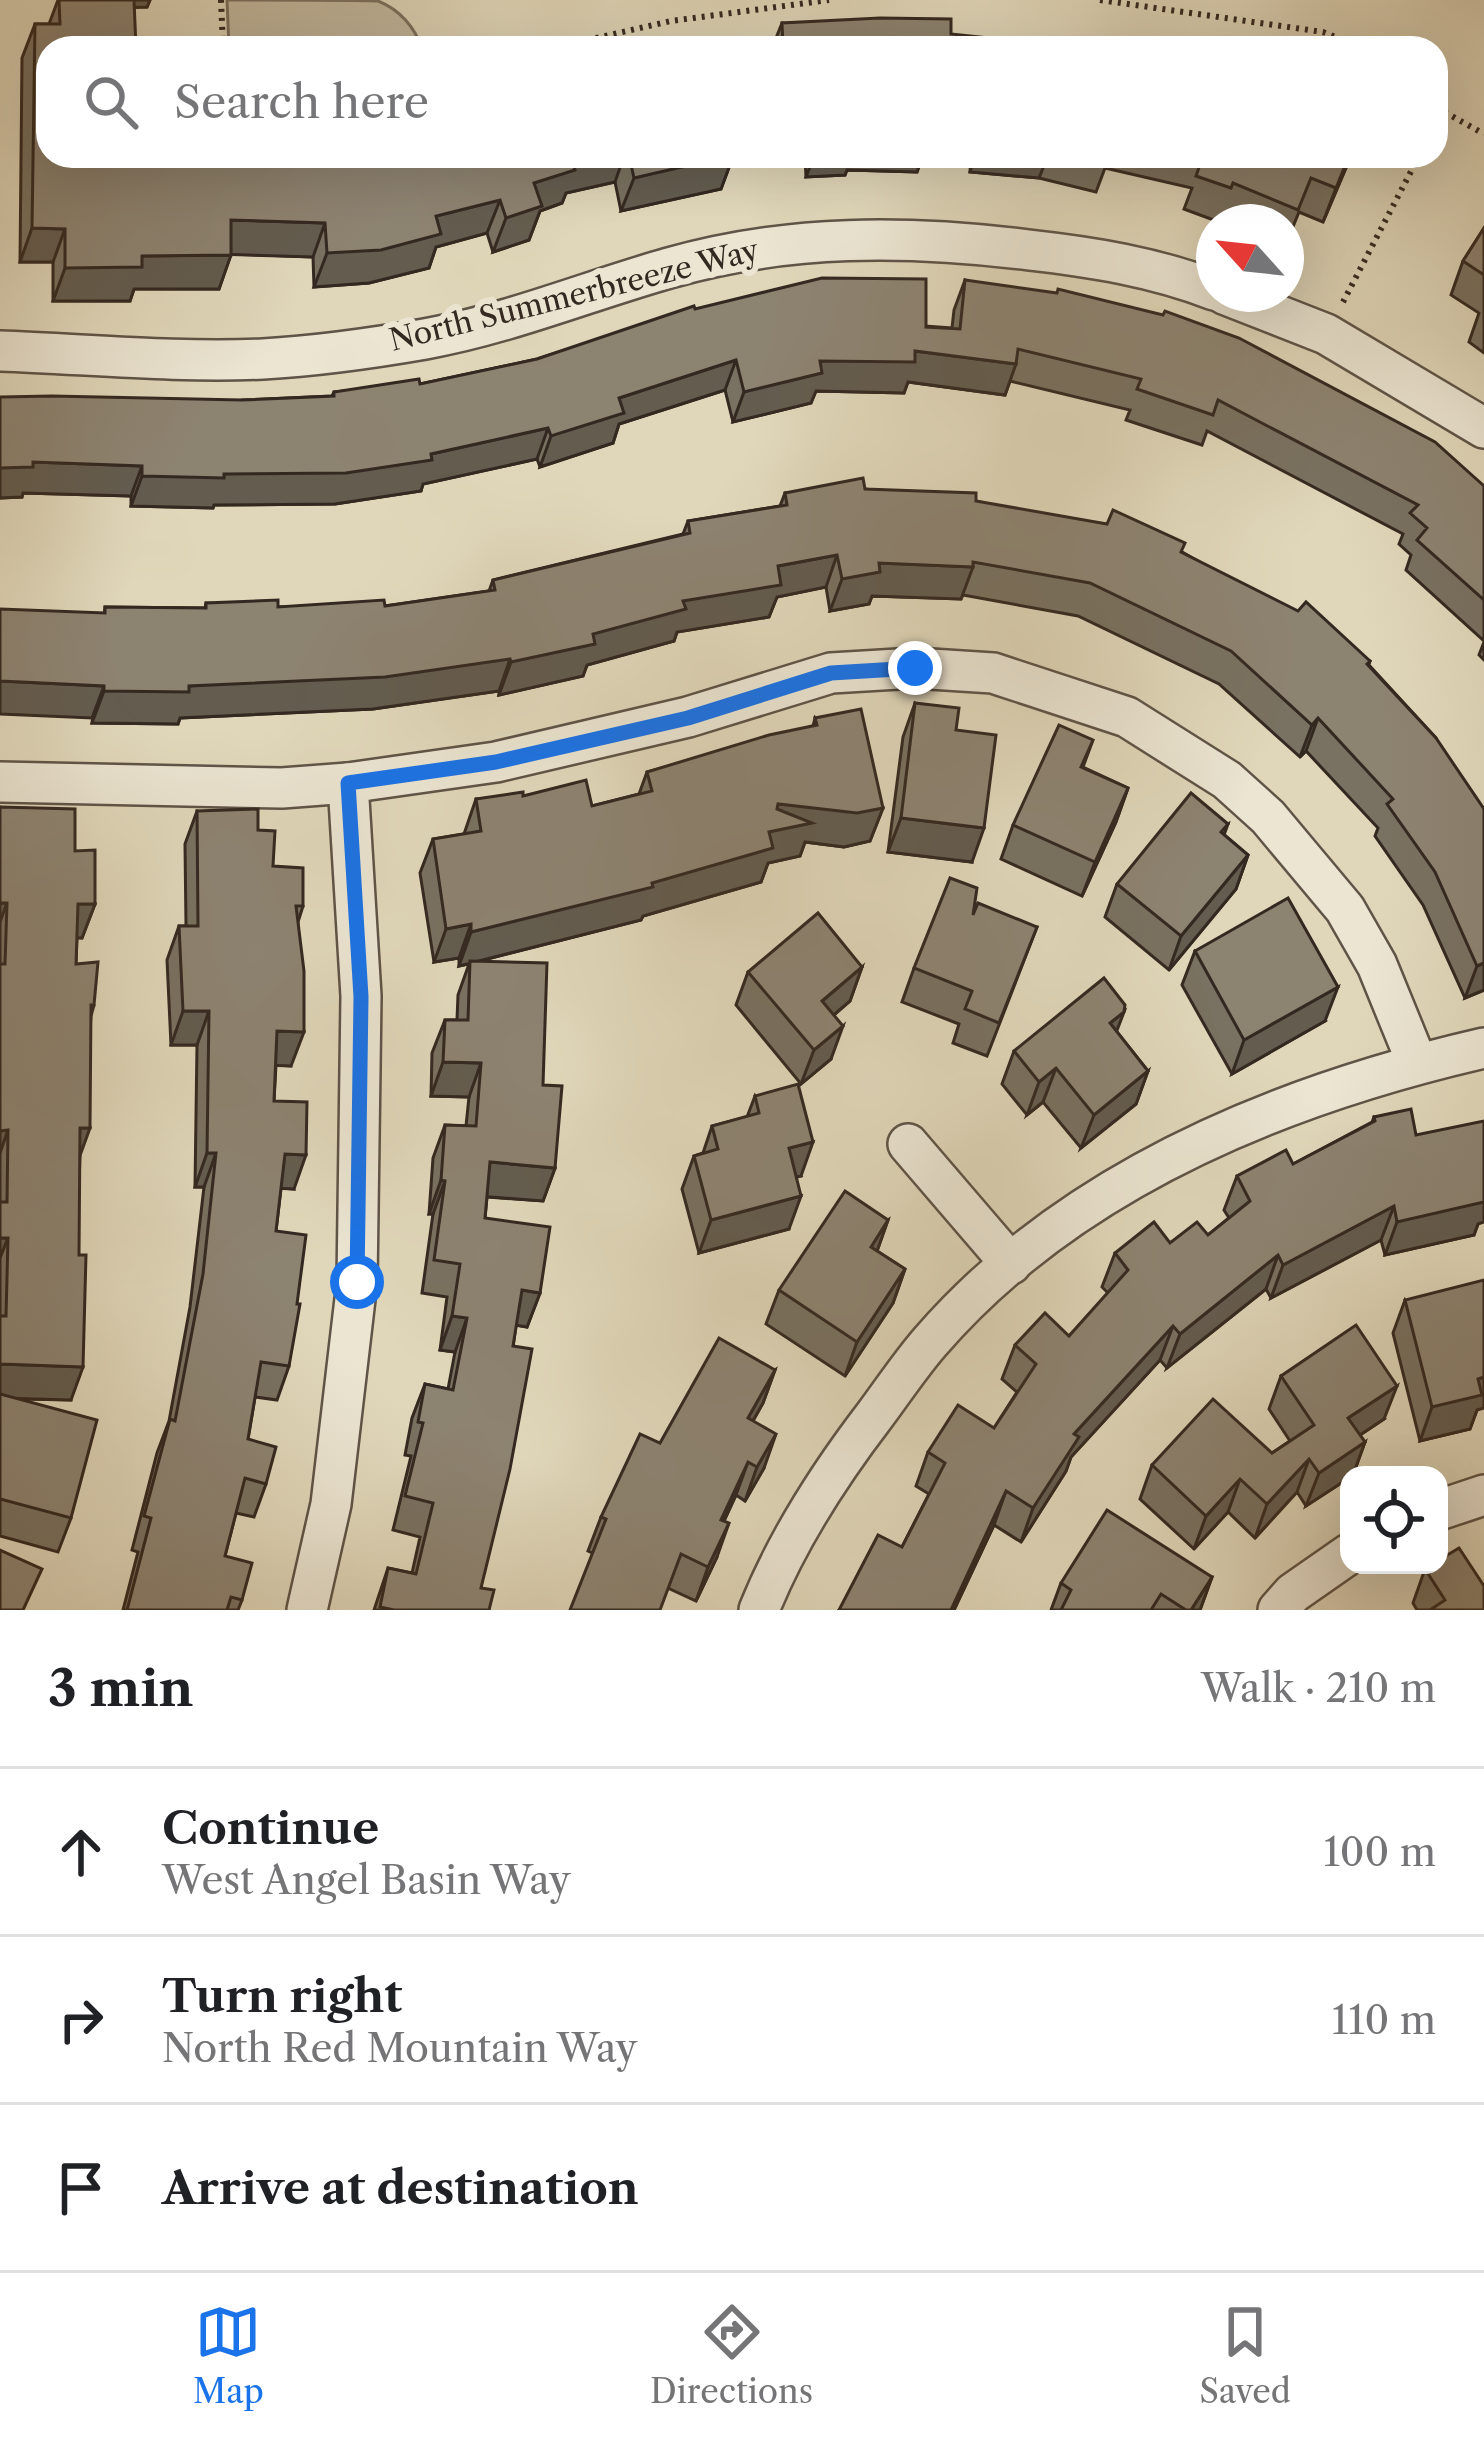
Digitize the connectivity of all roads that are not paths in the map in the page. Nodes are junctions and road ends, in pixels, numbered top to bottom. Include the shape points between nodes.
1 (1196, 283) edge
2 (1270, 312) edge
3 (0, 351) edge
4 (1484, 428) edge
5 (0, 782) edge
6 (348, 783) junction
7 (1484, 1048) edge
8 (1417, 1063) junction
9 (908, 1144) dead end
10 (1011, 1264) junction
11 (1484, 1495) edge
12 (1448, 1507) edge
13 (1340, 1560) edge
14 (307, 1610) edge
15 (759, 1610) edge
16 (1278, 1610) edge

1 - 3 street, North Summerbreeze Way via 1067,254 937,238 855,238 769,245 670,267 428,338 262,359
2 - 4 street via 1326,334
5 - 6 street
6 - 8 street via 496,762 688,718 831,673 993,673 1127,717 1227,780 1268,817 1345,909
6 - 14 street via 361,997 357,1282 331,1504
7 - 8 street
8 - 10 street via 1270,1110 1145,1171
9 - 10 street
10 - 15 street via 931,1341 827,1477
11 - 12 street
13 - 16 street

